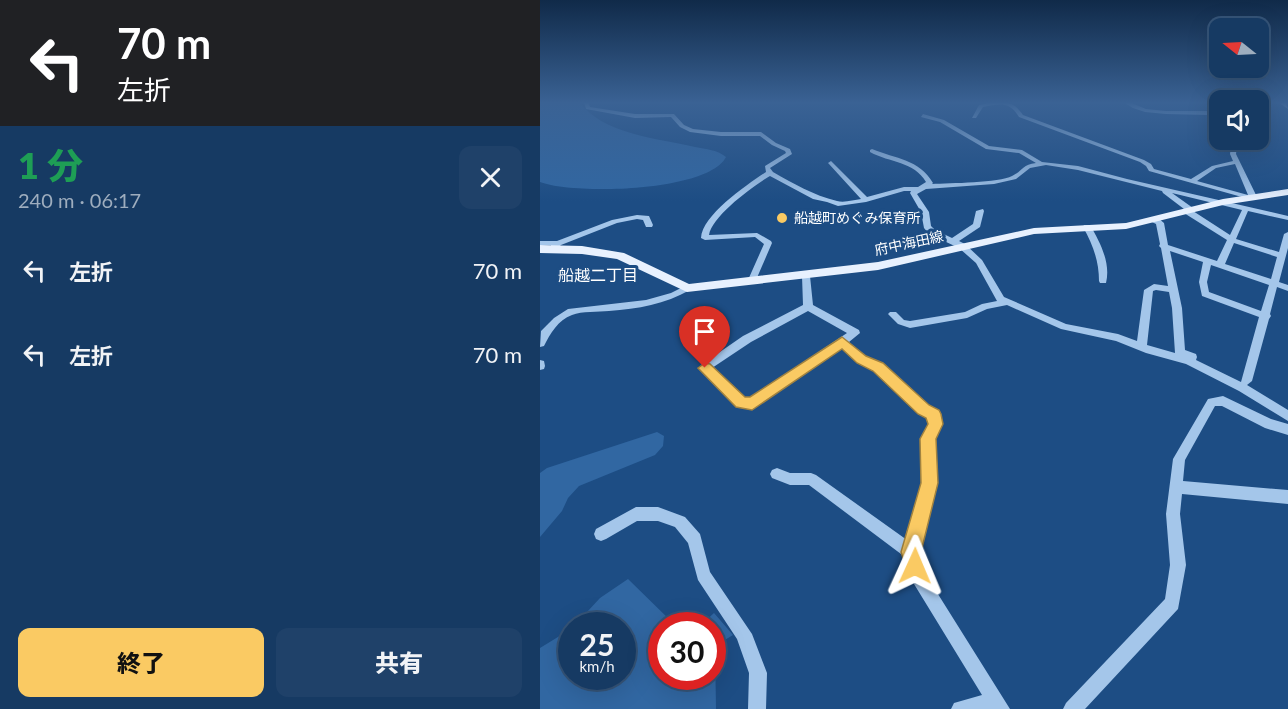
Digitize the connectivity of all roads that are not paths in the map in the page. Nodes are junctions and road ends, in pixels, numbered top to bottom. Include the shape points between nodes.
1 (762, 135) edge
2 (966, 135) edge
3 (1073, 135) edge
4 (1234, 150) edge
5 (872, 151) dead end
6 (1039, 162) junction
7 (1237, 162) junction
8 (831, 163) dead end
9 (1151, 170) junction
10 (770, 173) junction
11 (969, 173) dead end
12 (1194, 180) junction
13 (954, 185) junction
14 (1148, 186) junction
15 (920, 188) junction
16 (1164, 190) junction
17 (1288, 192) edge
18 (866, 200) junction
19 (1249, 200) junction
20 (1223, 202) junction
21 (1188, 210) junction
22 (980, 211) dead end
23 (1288, 218) edge
24 (1155, 220) junction
25 (649, 225) dead end
26 (1088, 227) junction
27 (1288, 234) edge
28 (1232, 240) junction
29 (540, 243) edge
30 (958, 243) junction
31 (1163, 246) junction
32 (550, 247) edge
33 (1281, 256) junction
34 (1208, 261) junction
35 (1220, 265) junction
36 (806, 276) junction
37 (752, 280) junction
38 (1103, 281) dead end
39 (1274, 283) junction
40 (687, 288) junction
41 (1288, 288) edge
42 (1172, 289) junction
43 (1009, 302) junction
44 (808, 307) junction
45 (893, 314) dead end
46 (1266, 316) junction
47 (842, 342) junction
48 (540, 343) edge
49 (1142, 346) junction
50 (1246, 381) junction
51 (1282, 421) edge
52 (1288, 436) edge
53 (777, 474) dead end
54 (1176, 487) junction
55 (1288, 498) edge
56 (601, 534) dead end
57 (911, 552) junction
58 (999, 705) edge
59 (757, 709) edge
60 (960, 709) edge
61 (1072, 709) edge

1 - 10 street via 789,154 767,167
2 - 6 street via 988,148 1020,151
3 - 9 street via 1142,161
4 - 7 street
5 - 15 street via 909,161 926,173 930,183
6 - 13 street via 1014,178
6 - 14 street
7 - 12 street via 1209,168
7 - 19 street
8 - 18 street
9 - 12 street
9 - 14 street via 1146,179
10 - 18 street via 815,198 838,204
10 - 37 street via 718,215 707,228 705,238 758,235 768,243
11 - 13 street
12 - 19 street
13 - 15 street
14 - 16 street
15 - 18 street
15 - 30 street via 913,193 925,212 927,226
16 - 20 street
16 - 21 street
17 - 19 main road, 府中海田線
19 - 20 main road, 府中海田線
19 - 23 street
19 - 28 street
20 - 21 main road, 府中海田線
21 - 24 main road, 府中海田線
21 - 28 street
22 - 30 street via 977,225
24 - 26 main road, 府中海田線
24 - 31 street via 1160,223
25 - 32 street via 641,217 620,221
26 - 30 main road, 府中海田線
26 - 38 street via 1104,262
27 - 33 street
28 - 33 street
28 - 35 street
29 - 32 street
30 - 36 main road, 府中海田線 via 878,266
30 - 43 street via 979,262 1001,298
31 - 34 street
31 - 42 street
32 - 40 main road via 620,256
33 - 39 street
34 - 35 street
34 - 46 street via 1204,294
35 - 39 street
36 - 37 main road, 府中海田線
36 - 44 street
37 - 40 main road, 府中海田線
39 - 41 street
39 - 46 street
40 - 48 street via 673,297 636,305 571,311
42 - 49 street via 1149,290
42 - 50 street via 1180,352
43 - 45 street via 917,324 901,322
43 - 49 street via 1064,327
44 - 47 street via 855,333
44 - 47 street via 747,339 705,368 742,403 752,404
46 - 50 street
47 - 57 street via 933,414 936,424 928,439 930,483
49 - 51 street via 1217,374
50 - 51 street via 1276,408
51 - 52 street
51 - 54 street via 1269,424 1223,401 1212,402 1179,459
53 - 57 street via 790,479 812,479
54 - 55 street
54 - 61 street via 1173,514 1178,565 1172,603
56 - 59 street via 636,513 658,514 680,522 695,539 704,575 744,634 758,673
57 - 58 street via 919,579
58 - 60 street

